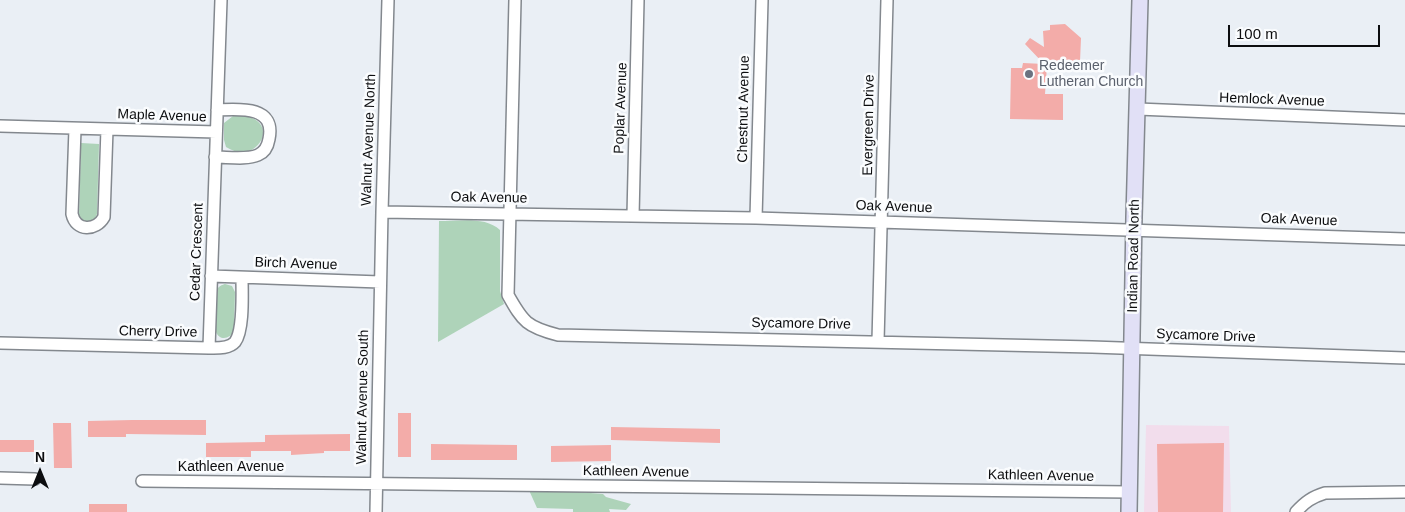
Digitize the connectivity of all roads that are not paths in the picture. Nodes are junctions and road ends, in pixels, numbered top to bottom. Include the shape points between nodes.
1 (221, 0) edge
2 (388, 0) edge
3 (515, 0) edge
4 (638, 0) edge
5 (762, 0) edge
6 (887, 0) edge
7 (1140, 0) edge
8 (1138, 109) junction
9 (217, 110) junction
10 (1405, 120) edge
11 (0, 126) edge
12 (75, 128) junction
13 (107, 129) junction
14 (216, 132) junction
15 (215, 157) junction
16 (382, 212) junction
17 (509, 214) junction
18 (633, 216) junction
19 (756, 218) junction
20 (882, 222) junction
21 (1134, 230) junction
22 (1405, 238) edge
23 (211, 276) junction
24 (242, 278) junction
25 (380, 282) junction
26 (0, 334) edge
27 (878, 341) junction
28 (0, 343) edge
29 (14, 344) junction
30 (209, 348) junction
31 (1132, 349) junction
32 (1405, 358) edge
33 (0, 478) edge
34 (35, 479) dead end
35 (142, 482) dead end
36 (377, 483) junction
37 (1129, 492) junction
38 (1405, 492) edge
39 (376, 512) edge
40 (1129, 512) edge
41 (1296, 512) edge

1 - 9 street, Cedar Crescent
2 - 16 street, Walnut Avenue North
3 - 17 street, Sycamore Drive
4 - 18 street, Poplar Avenue
5 - 19 street, Chestnut Avenue
6 - 20 street, Evergreen Drive
7 - 8 main road, Indian Road North
8 - 10 street, Hemlock Avenue
8 - 21 main road, Indian Road North
9 - 14 street, Cedar Crescent
9 - 15 street via 255,112 265,119 270,132 265,149 258,155
11 - 12 street, Maple Avenue
12 - 13 street, Maple Avenue
12 - 13 street, Maple Avenue via 72,214 76,223 86,228 96,226 104,217
13 - 14 street, Maple Avenue
14 - 15 street, Cedar Crescent
15 - 23 street, Cedar Crescent
16 - 17 street, Oak Avenue
16 - 25 street, Walnut Avenue North
17 - 18 street, Oak Avenue
17 - 27 street, Sycamore Drive via 508,295 520,316 537,329 558,335
18 - 19 street, Oak Avenue
19 - 20 street, Oak Avenue
20 - 21 street, Oak Avenue
20 - 27 street, Evergreen Drive
21 - 22 street, Oak Avenue
21 - 31 main road, Indian Road North
23 - 24 street, Birch Avenue
23 - 30 street, Cedar Crescent
24 - 25 street, Birch Avenue
24 - 30 street, Cherry Drive via 240,326 235,342 230,346
25 - 36 street, Walnut Avenue South
26 - 29 street
27 - 31 street, Sycamore Drive
28 - 29 street, Cherry Drive
29 - 30 street, Cherry Drive
31 - 32 street, Sycamore Drive
31 - 37 main road, Indian Road North
33 - 34 street
35 - 36 street, Kathleen Avenue
36 - 37 street, Kathleen Avenue
36 - 39 street, Walnut Avenue South
37 - 40 main road, Indian Road North
38 - 41 street via 1324,493 1304,502

